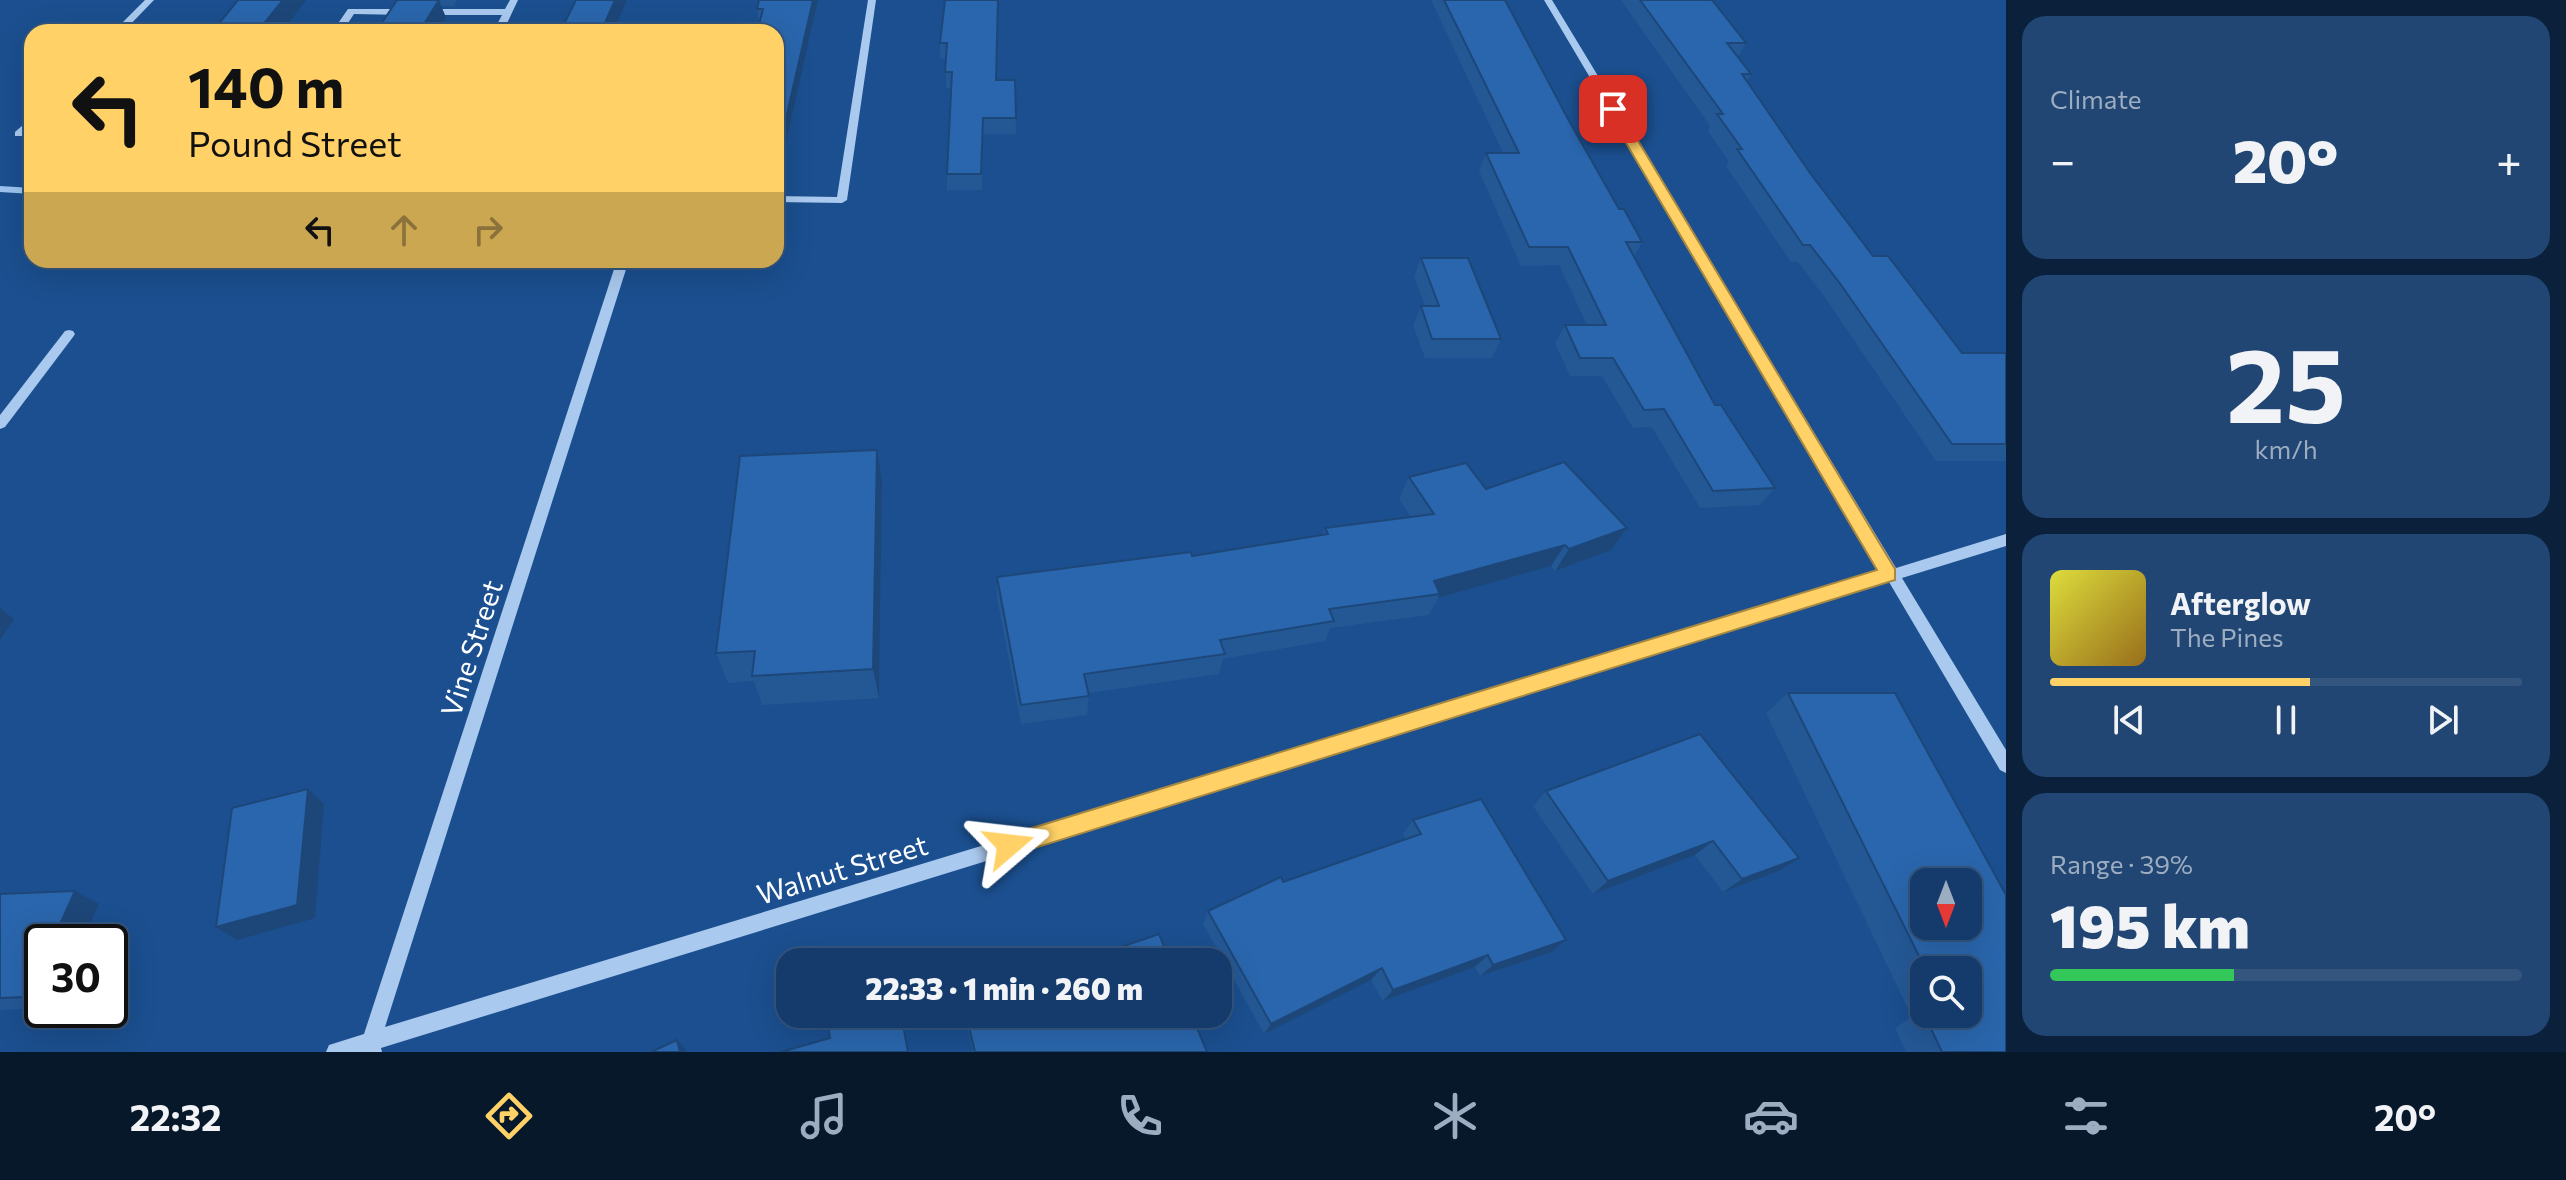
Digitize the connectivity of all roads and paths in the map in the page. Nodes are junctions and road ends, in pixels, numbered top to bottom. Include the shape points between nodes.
1 (150, 0) edge
2 (359, 0) edge
3 (514, 0) edge
4 (872, 0) edge
5 (1548, 0) edge
6 (351, 11) junction
7 (508, 12) junction
8 (126, 24) edge
9 (342, 24) edge
10 (502, 24) edge
11 (24, 129) edge
12 (19, 134) dead end
13 (784, 199) edge
14 (620, 268) edge
15 (69, 334) dead end
16 (0, 424) edge
17 (2006, 540) edge
18 (1889, 574) junction
19 (2006, 765) edge
20 (372, 1047) edge
21 (336, 1052) edge

1 - 8 street
2 - 6 street
3 - 7 street
4 - 13 street via 842,200
5 - 18 street
6 - 7 street
6 - 9 street
7 - 10 street
11 - 12 street
14 - 20 street, Vine Street
15 - 16 street
17 - 18 street, Walnut Street
18 - 19 street
18 - 20 street, Walnut Street
20 - 21 street, Walnut Street

